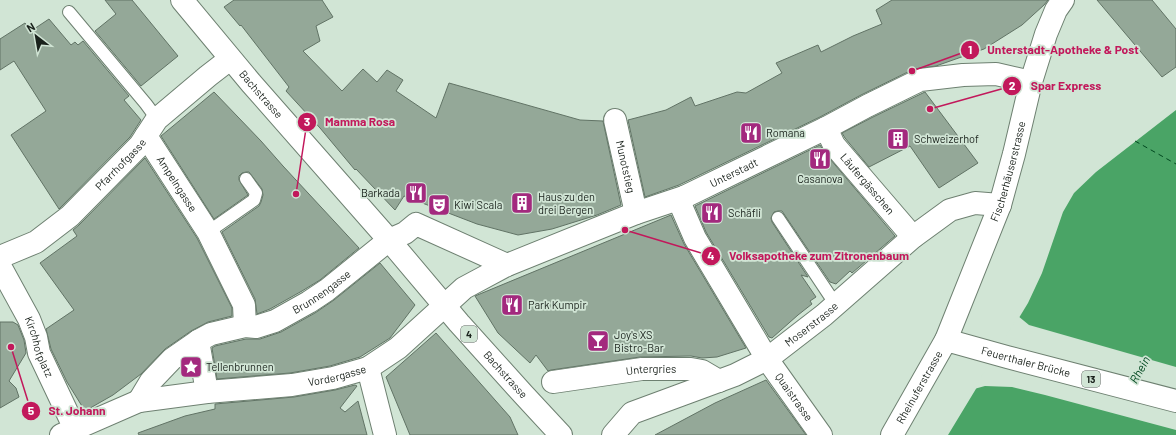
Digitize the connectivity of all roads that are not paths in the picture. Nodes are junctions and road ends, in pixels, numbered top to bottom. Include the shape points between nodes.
1 (182, 0) edge
2 (1063, 0) edge
3 (69, 12) dead end
4 (230, 59) junction
5 (1031, 82) junction
6 (615, 120) dead end
7 (151, 127) junction
8 (826, 128) junction
9 (246, 178) dead end
10 (684, 197) junction
11 (1000, 205) junction
12 (636, 213) junction
13 (778, 218) dead end
14 (208, 232) junction
15 (913, 237) junction
16 (389, 240) junction
17 (0, 257) edge
18 (507, 265) junction
19 (0, 266) edge
20 (445, 305) junction
21 (836, 305) junction
22 (245, 326) junction
23 (946, 340) junction
24 (198, 341) junction
25 (767, 359) junction
26 (368, 368) junction
27 (553, 382) dead end
28 (719, 382) junction
29 (207, 392) junction
30 (139, 401) junction
31 (1176, 401) edge
32 (68, 432) edge
33 (385, 435) edge
34 (561, 435) edge
35 (613, 435) edge
36 (821, 435) edge
37 (892, 435) edge

1 - 4 street, Bachstrasse / 4
2 - 5 street, Fischerhäuserstrasse via 1046,34
3 - 7 lane via 146,104
4 - 7 street, Pfarrhofgasse
4 - 16 street, Bachstrasse / 4
5 - 8 street, Unterstadt via 996,74 920,80
5 - 11 street, Fischerhäuserstrasse
6 - 12 street, Munotstieg
7 - 14 street, Ampelngasse
7 - 17 street, Pfarrhofgasse via 140,145 70,216 36,242
8 - 10 street, Unterstadt
8 - 15 street, Läufergässchen via 834,145
9 - 14 lane via 256,194 254,200
10 - 12 street, Unterstadt
10 - 25 street, Quaistrasse via 679,201 696,238
11 - 15 street, Moserstrasse via 974,203 950,210
11 - 23 street, Fischerhäuserstrasse
12 - 18 street, Unterstadt
13 - 21 lane
14 - 22 street, Ampelngasse via 244,305
15 - 21 street, Moserstrasse
16 - 18 street via 405,233 416,224
16 - 20 street, Bachstrasse / 4
16 - 22 street, Brunnengasse via 328,290 309,302 275,320 256,327
18 - 20 street, Unterstadt via 464,288
19 - 32 street, Kirchhofplatz via 29,319
20 - 26 street, Vordergasse via 398,348
20 - 34 street, Bachstrasse / 4
21 - 25 street, Moserstrasse
22 - 24 street via 211,334
23 - 31 street, Feuerthaler Brücke / 13
23 - 37 street, Rheinuferstrasse
24 - 29 street
24 - 30 street via 172,359 151,380
25 - 28 street, Moserstrasse
25 - 36 street, Quaistrasse
26 - 29 street, Vordergasse via 333,378 292,385
26 - 33 street
27 - 28 street, Untergries via 642,369 691,369 702,371
28 - 35 street, Moserstrasse via 632,413
29 - 30 street, Vordergasse
30 - 32 street, Vordergasse

